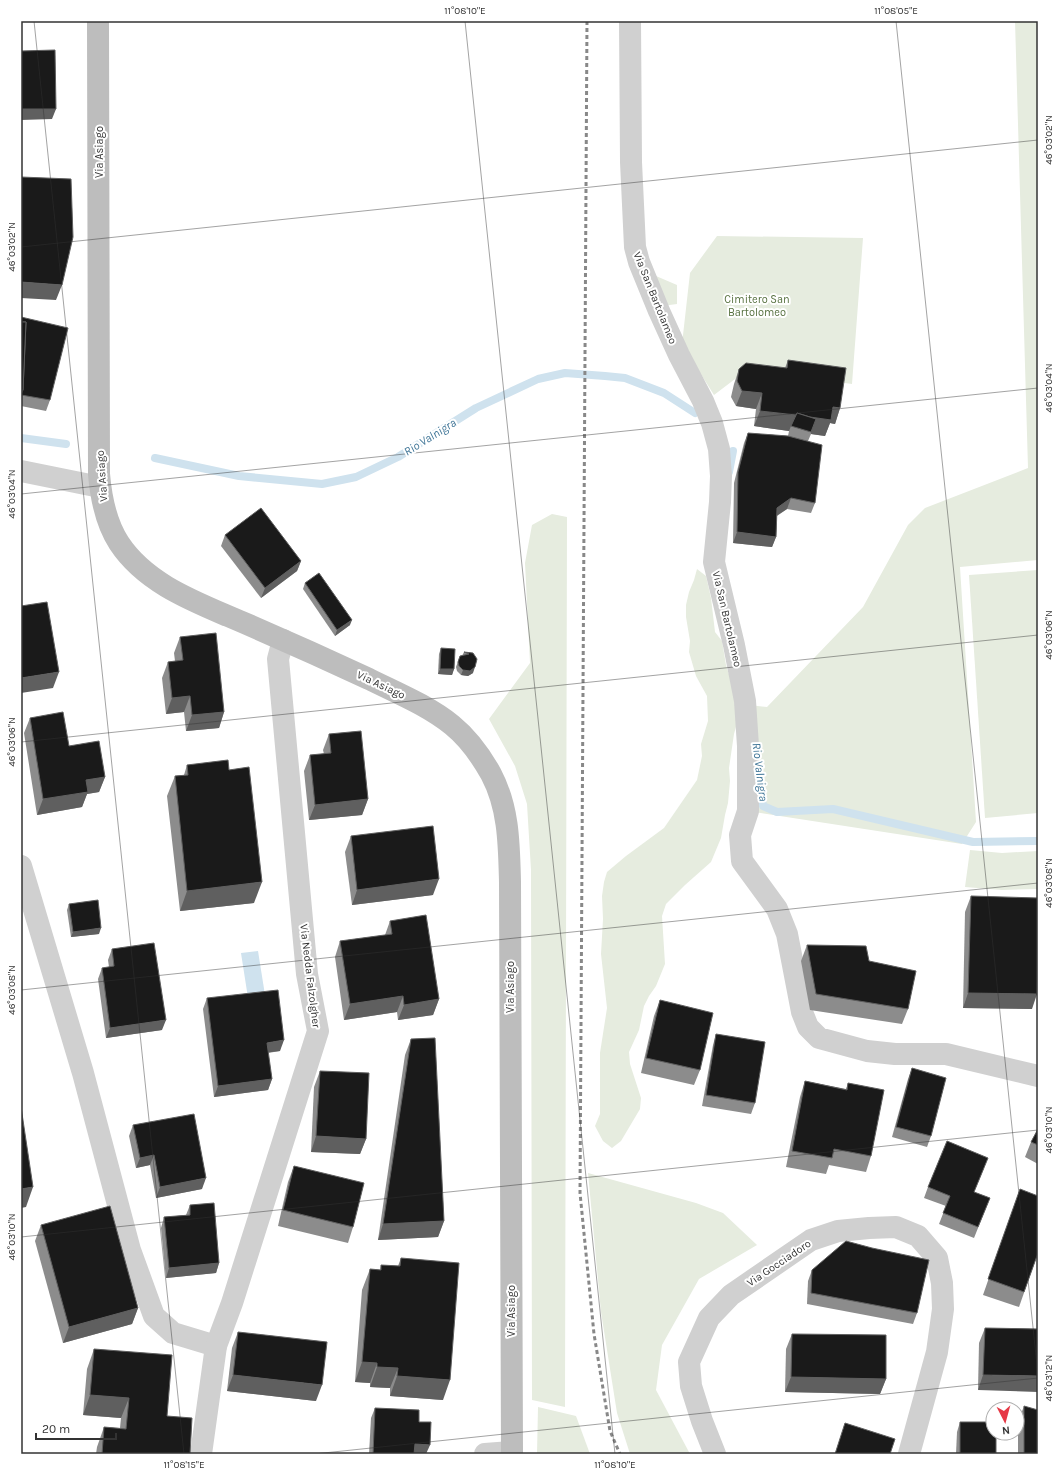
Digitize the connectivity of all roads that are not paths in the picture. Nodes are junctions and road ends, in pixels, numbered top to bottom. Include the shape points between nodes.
1 (98, 21) edge
2 (630, 21) edge
3 (21, 471) edge
4 (100, 486) junction
5 (283, 640) junction
6 (21, 866) edge
7 (1038, 1076) edge
8 (216, 1346) junction
9 (512, 1453) edge
10 (201, 1454) edge
11 (485, 1454) edge
12 (716, 1454) edge
13 (909, 1454) edge

1 - 4 main road, Via Asiago
2 - 7 street, Via San Bartolameo via 631,162 635,247 678,355 706,408 719,449 720,502 714,562 740,673 748,746 748,811 740,836 742,861 777,909 788,934 802,1012 808,1027 819,1038 868,1051 893,1061 946,1054
3 - 4 street
4 - 5 main road, Via Asiago via 103,505 119,543 148,574 174,592
5 - 8 street, Via Nedda Falzolgher via 278,659 307,974 318,1031
5 - 9 main road, Via Asiago via 416,702 453,726 467,739 492,775 506,816 509,834 510,889
6 - 8 street via 84,1073 130,1250 154,1316 173,1333
8 - 10 street, Via Nedda Falzolgher
9 - 11 street
12 - 13 street, Via Gocciadoro via 691,1386 688,1362 709,1318 731,1296 811,1240 838,1231 896,1227 918,1236 937,1258 942,1283 943,1309 937,1352

